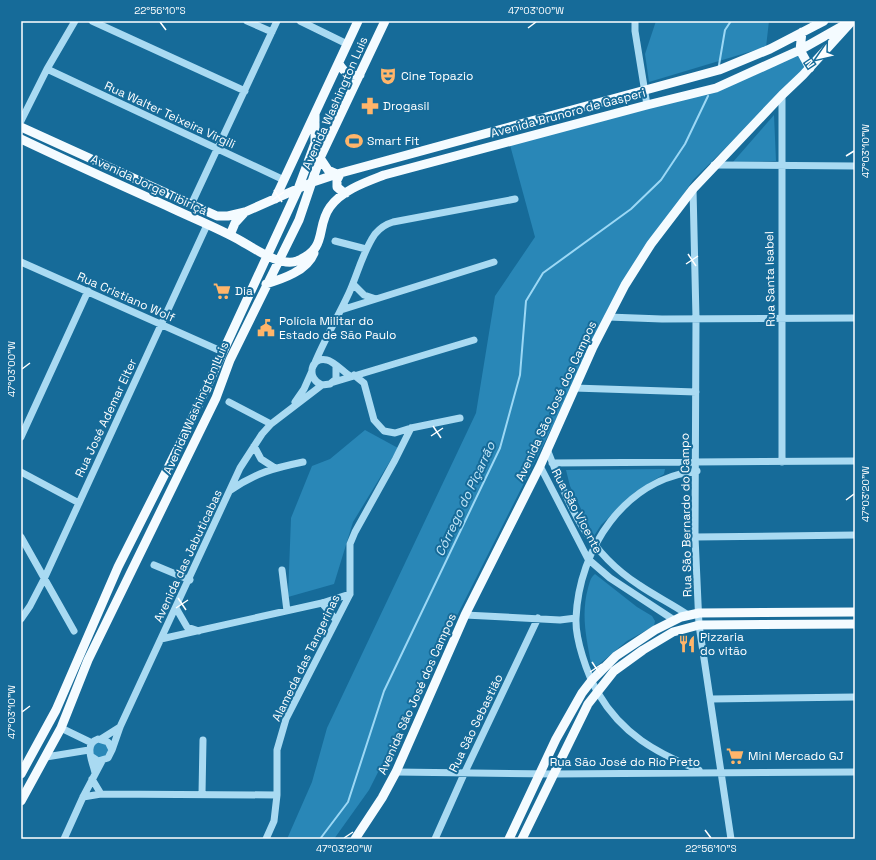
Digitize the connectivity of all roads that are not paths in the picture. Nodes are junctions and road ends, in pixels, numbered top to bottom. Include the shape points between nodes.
1 (75, 21) edge
2 (92, 21) edge
3 (247, 21) edge
4 (277, 21) edge
5 (300, 21) edge
6 (358, 21) edge
7 (385, 21) edge
8 (635, 21) edge
9 (824, 21) edge
10 (851, 21) edge
11 (272, 32) junction
12 (802, 32) junction
13 (347, 44) junction
14 (800, 50) junction
15 (339, 64) junction
16 (810, 68) junction
17 (47, 69) junction
18 (360, 74) junction
19 (643, 90) junction
20 (245, 91) junction
21 (782, 96) junction
22 (647, 105) junction
23 (315, 114) junction
24 (21, 121) edge
25 (21, 127) edge
26 (21, 139) edge
27 (218, 149) junction
28 (320, 158) junction
29 (714, 166) junction
30 (780, 166) junction
31 (855, 166) edge
32 (338, 174) junction
33 (284, 180) junction
34 (313, 182) junction
35 (298, 189) junction
36 (693, 189) junction
37 (346, 193) junction
38 (275, 199) junction
39 (515, 199) dead end
40 (292, 201) junction
41 (191, 205) junction
42 (245, 212) junction
43 (207, 225) junction
44 (230, 235) junction
45 (335, 241) dead end
46 (286, 247) junction
47 (316, 248) junction
48 (366, 249) junction
49 (266, 255) junction
50 (280, 261) junction
51 (21, 262) edge
52 (494, 262) dead end
53 (266, 284) junction
54 (353, 284) junction
55 (88, 292) junction
56 (376, 299) junction
57 (341, 310) junction
58 (608, 317) junction
59 (696, 318) junction
60 (855, 318) edge
61 (782, 319) junction
62 (162, 325) junction
63 (474, 340) dead end
64 (322, 344) junction
65 (223, 352) junction
66 (329, 360) junction
67 (336, 367) junction
68 (313, 368) junction
69 (369, 370) junction
70 (352, 376) junction
71 (334, 382) junction
72 (364, 383) junction
73 (322, 386) junction
74 (574, 388) junction
75 (696, 392) junction
76 (229, 402) dead end
77 (292, 408) junction
78 (460, 418) dead end
79 (270, 424) junction
80 (411, 428) junction
81 (21, 437) edge
82 (254, 446) junction
83 (547, 449) junction
84 (855, 461) edge
85 (303, 462) dead end
86 (697, 462) junction
87 (782, 462) junction
88 (552, 463) junction
89 (540, 466) junction
90 (275, 468) junction
91 (697, 471) junction
92 (21, 472) edge
93 (231, 490) junction
94 (79, 503) junction
95 (855, 535) edge
96 (21, 537) edge
97 (695, 537) junction
98 (594, 546) junction
99 (588, 559) junction
100 (154, 565) dead end
101 (282, 570) dead end
102 (44, 579) junction
103 (190, 580) junction
104 (350, 594) junction
105 (322, 603) junction
106 (176, 608) junction
107 (287, 611) junction
108 (855, 612) edge
109 (699, 613) junction
110 (465, 615) junction
111 (688, 615) junction
112 (538, 618) junction
113 (576, 618) junction
114 (21, 619) edge
115 (336, 620) junction
116 (674, 620) junction
117 (855, 624) edge
118 (699, 625) junction
119 (74, 631) dead end
120 (200, 631) junction
121 (161, 639) junction
122 (592, 680) junction
123 (597, 691) junction
124 (855, 697) edge
125 (712, 699) junction
126 (120, 726) junction
127 (61, 728) junction
128 (44, 734) junction
129 (101, 739) junction
130 (202, 740) dead end
131 (90, 746) junction
132 (112, 750) junction
133 (46, 757) junction
134 (92, 757) junction
135 (102, 761) junction
136 (22, 770) edge
137 (396, 772) junction
138 (703, 772) junction
139 (855, 772) edge
140 (540, 773) junction
141 (722, 773) junction
142 (464, 774) junction
143 (553, 774) junction
144 (93, 776) junction
145 (25, 784) edge
146 (101, 794) junction
147 (202, 794) junction
148 (277, 795) junction
149 (83, 797) junction
150 (21, 801) edge
151 (65, 838) edge
152 (266, 839) edge
153 (354, 839) edge
154 (435, 839) edge
155 (509, 839) edge
156 (522, 839) edge
157 (731, 839) edge

1 - 17 street
2 - 20 street
3 - 11 street
4 - 11 street
5 - 13 street
6 - 13 main road, Avenida Washington Luis
7 - 18 main road, Avenida Washington Luis
8 - 19 street
9 - 12 main road, Avenida Brunoro de Gasperi
10 - 14 main road, Avenida Brunoro de Gasperi
10 - 16 main road, Avenida São José dos Campos
11 - 20 street
12 - 14 main road
12 - 19 main road, Avenida Brunoro de Gasperi via 770,49 719,70
13 - 15 main road, Avenida Washington Luis
14 - 16 main road
14 - 22 main road, Avenida Brunoro de Gasperi via 716,88
15 - 18 main road via 347,74
15 - 23 main road, Avenida Washington Luis
16 - 21 main road, Avenida São José dos Campos
17 - 24 street
17 - 27 street, Rua Walter Teixeira Virgili
18 - 28 main road, Avenida Washington Luis
19 - 22 street
19 - 32 main road, Avenida Brunoro de Gasperi
20 - 27 street
21 - 29 main road, Avenida São José dos Campos
21 - 30 street, Rua Santa Isabel
22 - 37 main road, Avenida Brunoro de Gasperi via 384,175
23 - 33 main road
23 - 35 main road, Avenida Washington Luis via 315,142
25 - 41 main road, Avenida Jorge Tibiriçá
26 - 43 main road, Avenida Jorge Tibiriçá
27 - 33 street, Rua Walter Teixeira Virgili
27 - 41 street
28 - 32 main road via 328,170
28 - 34 main road, Avenida Washington Luis
29 - 30 street
29 - 36 main road, Avenida São José dos Campos
30 - 31 street
30 - 61 street, Rua Santa Isabel
32 - 34 main road, Avenida Brunoro de Gasperi
32 - 37 main road via 337,187
33 - 38 main road
34 - 35 main road, Avenida Brunoro de Gasperi
34 - 46 main road, Avenida Washington Luis
35 - 38 main road, Avenida Brunoro de Gasperi
35 - 40 main road, Avenida Washington Luis
36 - 58 main road, Avenida São José dos Campos via 651,244
36 - 59 street, Rua São Bernardo do Campo
37 - 47 main road, Avenida Brunoro de Gasperi via 330,207
38 - 42 main road, Avenida Jorge Tibiriçá
39 - 48 street via 393,222 379,230
40 - 46 main road via 297,203 299,208
40 - 49 main road, Avenida Washington Luis
41 - 42 main road, Avenida Jorge Tibiriçá via 217,216
42 - 44 main road via 235,223
43 - 44 main road, Avenida Jorge Tibiriçá
43 - 62 street, Rua José Ademar Elter
44 - 49 main road, Avenida Jorge Tibiriçá
45 - 48 street
46 - 50 main road, Avenida Washington Luis
47 - 50 main road via 298,261 287,264
47 - 53 main road, Avenida Brunoro de Gasperi via 313,256 301,268 280,280
48 - 54 street
49 - 50 main road
49 - 65 main road, Avenida Washington Luis
50 - 53 main road, Avenida Washington Luis
51 - 55 street, Rua Cristiano Wolf
52 - 56 street
53 - 127 main road, Avenida Washington Luis via 230,360 216,398 88,660
54 - 56 street via 364,295
54 - 57 street
55 - 62 street, Rua Cristiano Wolf
55 - 81 street
56 - 57 street
57 - 64 street
58 - 59 street
58 - 74 main road, Avenida São José dos Campos
59 - 61 street
59 - 75 street, Rua São Bernardo do Campo
60 - 61 street
61 - 87 street, Rua Santa Isabel
62 - 65 street, Rua Cristiano Wolf
62 - 94 street, Rua José Ademar Elter
63 - 69 street
64 - 66 street
64 - 68 street
65 - 128 main road, Avenida Washington Luis via 118,567
66 - 67 street
66 - 68 street via 321,360
67 - 70 street
67 - 71 street via 337,375
68 - 73 street via 314,380
68 - 77 street
69 - 70 street
69 - 72 street
70 - 71 street
70 - 72 street
71 - 73 street
72 - 80 street via 374,420 384,431 395,433
73 - 77 street, Avenida das Jabuticabas
74 - 75 street
74 - 83 main road, Avenida São José dos Campos
75 - 86 street, Rua São Bernardo do Campo
76 - 79 street
77 - 79 street, Avenida das Jabuticabas
78 - 80 street
79 - 82 street, Avenida das Jabuticabas
80 - 104 street, Alameda das Tangerinas via 352,538
82 - 90 street via 262,459
82 - 93 street, Avenida das Jabuticabas via 240,468
83 - 88 street, Rua São Vicente
83 - 89 main road, Avenida São José dos Campos
84 - 87 street
85 - 90 street
86 - 87 street
86 - 88 street
86 - 91 street, Rua São Bernardo do Campo
88 - 98 street, Rua São Vicente via 579,523
89 - 99 street, Rua São Vicente
89 - 110 main road, Avenida São José dos Campos
90 - 93 street via 248,478
91 - 97 street, Rua São Bernardo do Campo
91 - 98 street via 679,473 664,479 629,502 612,520
92 - 94 street
93 - 103 street, Avenida das Jabuticabas
94 - 102 street, Rua José Ademar Elter
95 - 97 street
96 - 102 street
97 - 109 street, Rua São Bernardo do Campo
98 - 99 street
98 - 111 street, Rua São Vicente via 608,562 638,585
99 - 113 street
99 - 116 street, Rua São Vicente via 610,578
100 - 103 street
101 - 107 street
102 - 114 street, Rua José Ademar Elter
102 - 119 street
103 - 106 street, Avenida das Jabuticabas
104 - 105 street
104 - 115 street, Alameda das Tangerinas
105 - 107 street
105 - 115 street
106 - 120 street via 187,626
106 - 121 street, Avenida das Jabuticabas
107 - 120 street
108 - 109 main road
109 - 111 main road
109 - 118 street, Rua São Bernardo do Campo
110 - 112 street
110 - 137 main road, Avenida São José dos Campos
111 - 116 main road
112 - 113 street
112 - 142 street, Rua São Sebastião
113 - 122 street via 581,650
115 - 148 street, Alameda das Tangerinas via 286,719 277,750
116 - 122 main road via 632,644
117 - 118 main road
118 - 123 main road via 674,632 643,650 614,671
118 - 125 street, Rua São Bernardo do Campo
120 - 121 street
121 - 126 street, Avenida das Jabuticabas
122 - 123 street
122 - 140 main road via 572,710
123 - 138 street via 615,717 637,739
123 - 143 main road via 577,723
124 - 125 street
125 - 141 street, Rua São Bernardo do Campo
126 - 129 street
126 - 132 street, Avenida das Jabuticabas
127 - 128 main road via 54,727
127 - 131 street
127 - 133 main road, Avenida Washington Luis
128 - 136 main road, Avenida Washington Luis
129 - 131 street
129 - 132 street via 108,742
130 - 147 street
131 - 133 street
131 - 134 street
132 - 135 street via 110,756
133 - 145 main road, Avenida Washington Luis
134 - 135 street
134 - 144 street
135 - 144 street
137 - 142 street, Rua São José do Rio Preto
137 - 153 main road, Avenida São José dos Campos
138 - 141 street, Rua São José do Rio Preto
138 - 143 street, Rua São José do Rio Preto
139 - 141 street, Rua São José do Rio Preto
140 - 142 street, Rua São José do Rio Preto
140 - 143 street, Rua São José do Rio Preto
140 - 155 main road
141 - 157 street, Rua São Bernardo do Campo
142 - 154 street, Rua São Sebastião
143 - 156 main road
144 - 146 street
144 - 149 street
145 - 150 main road, Avenida Washington Luis
146 - 147 street
146 - 149 street
147 - 148 street
148 - 152 street, Alameda das Tangerinas via 274,820
149 - 151 street

